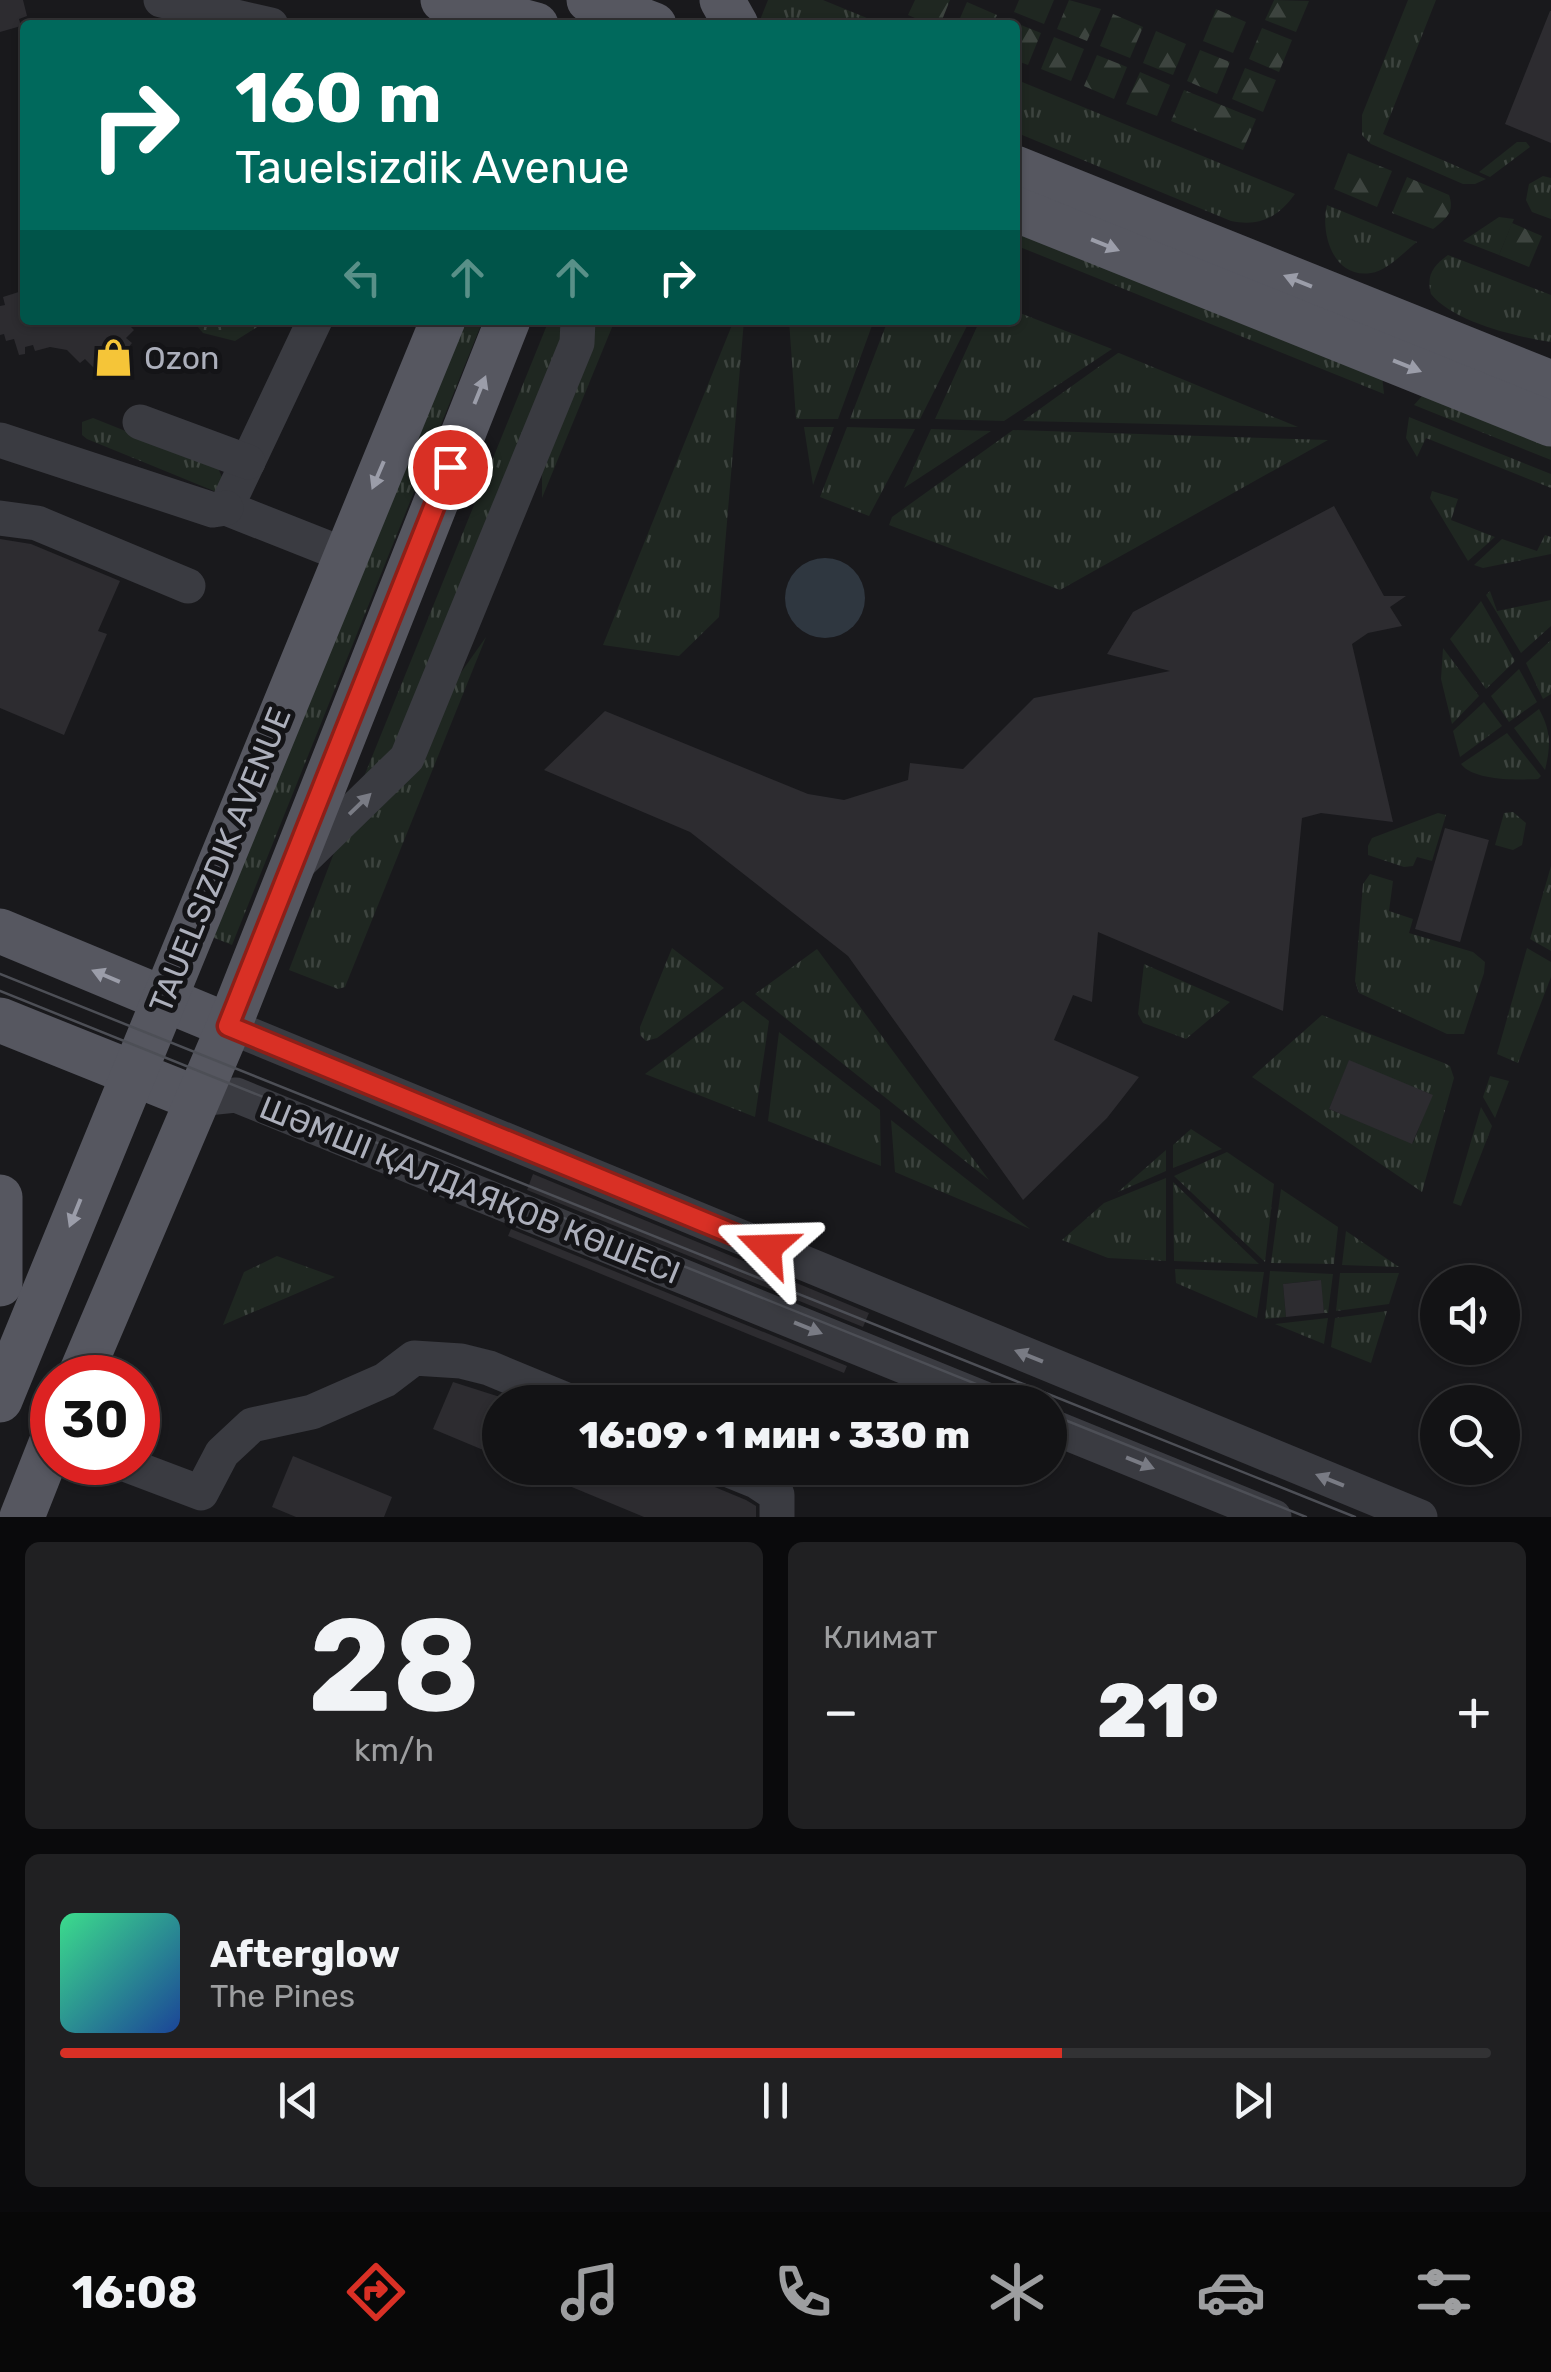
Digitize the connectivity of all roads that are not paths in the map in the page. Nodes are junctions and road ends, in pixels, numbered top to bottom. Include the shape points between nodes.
1 (160, 0) edge
2 (442, 0) edge
3 (250, 20) edge
4 (517, 20) edge
5 (1020, 170) edge
6 (1020, 210) edge
7 (313, 325) edge
8 (440, 325) edge
9 (506, 325) edge
10 (578, 325) edge
11 (1492, 359) junction
12 (1551, 359) edge
13 (1551, 383) edge
14 (140, 422) dead end
15 (1551, 424) edge
16 (0, 440) edge
17 (248, 462) junction
18 (226, 508) junction
19 (0, 518) edge
20 (345, 555) junction
21 (188, 586) dead end
22 (290, 872) junction
23 (0, 930) edge
24 (163, 1000) junction
25 (0, 1020) edge
26 (228, 1026) junction
27 (131, 1074) junction
28 (196, 1098) junction
29 (0, 1198) edge
30 (0, 1284) edge
31 (89, 1355) edge
32 (530, 1385) edge
33 (950, 1385) edge
34 (0, 1400) edge
35 (1067, 1433) edge
36 (160, 1478) edge
37 (37, 1485) edge
38 (762, 1485) edge
39 (28, 1510) edge
40 (777, 1517) edge
41 (1274, 1517) edge
42 (1420, 1517) edge

1 - 3 street
2 - 4 main road
11 -> 5 main road
6 -> 15 main road
7 - 17 street
8 -> 20 main road, TAUELSIZDIK AVENUE
22 -> 9 main road
22 -> 10 street via 407,758 577,343
11 - 12 street
11 - 13 main road
14 - 17 street
16 - 18 street via 213,510
17 - 18 street
18 - 20 street
19 - 21 street via 37,523
20 - 24 main road, TAUELSIZDIK AVENUE
22 - 26 main road
24 -> 23 main road, ШӘМШІ ҚАЛДАЯҚОВ КӨШЕСІ
24 - 26 main road, ШӘМШІ ҚАЛДАЯҚОВ КӨШЕСІ
24 - 27 main road, TAUELSIZDIK AVENUE
25 - 27 main road, ШӘМШІ ҚАЛДАЯҚОВ КӨШЕСІ
26 - 28 main road
42 -> 26 street, ШӘМШІ ҚАЛДАЯҚОВ КӨШЕСІ
27 - 28 main road, ШӘМШІ ҚАЛДАЯҚОВ КӨШЕСІ
27 -> 34 main road, TAUELSIZDIK AVENUE
28 - 31 main road
28 -> 33 street, ШӘМШІ ҚАЛДАЯҚОВ КӨШЕСІ via 236,1095
29 - 30 main road
32 - 36 street via 461,1361 414,1358 384,1380 312,1412 252,1425 222,1454 200,1493
35 -> 41 street
37 - 39 main road
38 - 40 street via 777,1495

